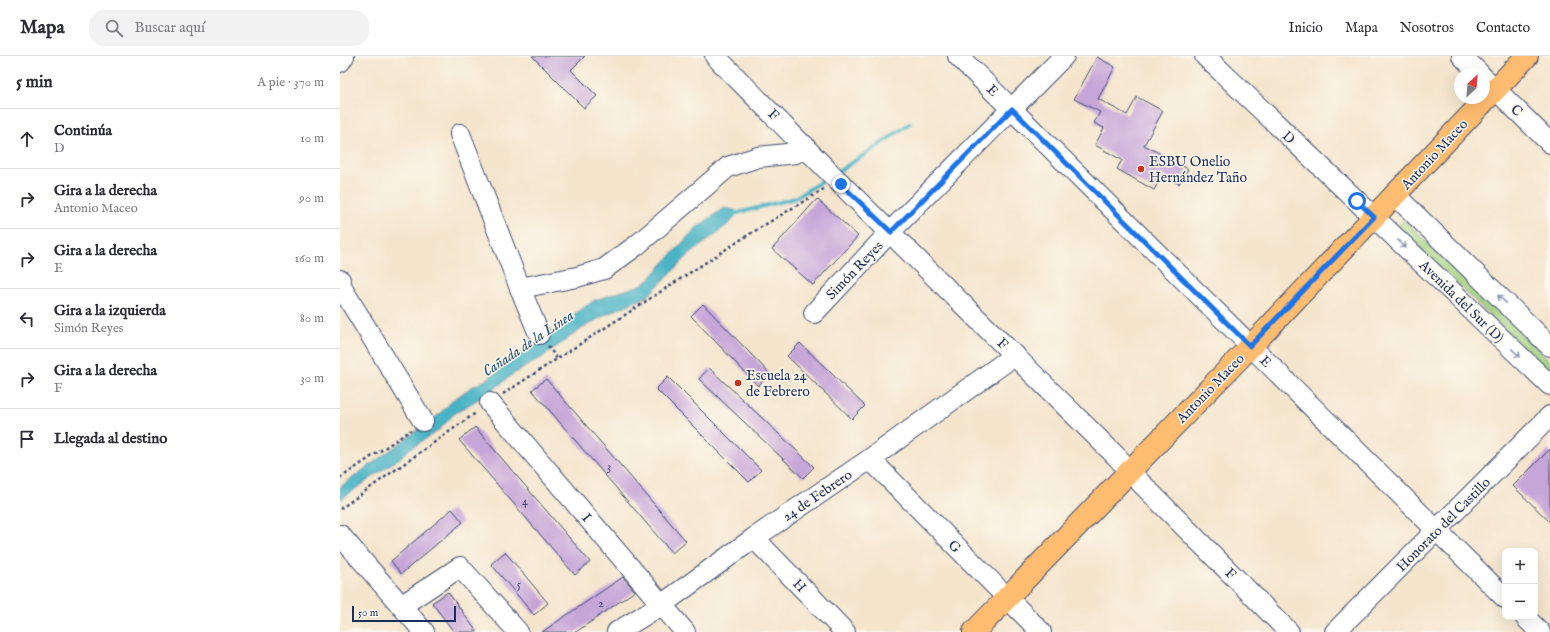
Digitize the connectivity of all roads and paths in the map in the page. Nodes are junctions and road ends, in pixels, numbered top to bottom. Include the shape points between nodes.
1 (344, 56) edge
2 (715, 56) edge
3 (958, 56) edge
4 (1064, 56) edge
5 (1205, 56) edge
6 (1462, 56) edge
7 (1527, 56) edge
8 (340, 62) edge
9 (1474, 68) edge
10 (1490, 78) edge
11 (1490, 83) edge
12 (1468, 104) edge
13 (1012, 109) junction
14 (460, 134) dead end
15 (1550, 143) edge
16 (809, 150) junction
17 (841, 184) junction
18 (1395, 195) junction
19 (1374, 217) junction
20 (891, 232) junction
21 (340, 280) edge
22 (520, 288) junction
23 (814, 313) dead end
24 (539, 334) dead end
25 (1250, 346) junction
26 (1550, 346) edge
27 (1015, 355) junction
28 (1550, 386) edge
29 (490, 403) junction
30 (1550, 416) edge
31 (424, 421) joint
32 (870, 459) junction
33 (1129, 471) junction
34 (340, 478) edge
35 (340, 509) edge
36 (1437, 531) junction
37 (340, 535) edge
38 (754, 538) junction
39 (1502, 595) edge
40 (1006, 598) junction
41 (661, 604) junction
42 (401, 606) junction
43 (1528, 620) edge
44 (424, 632) edge
45 (518, 632) edge
46 (617, 632) edge
47 (684, 632) edge
48 (845, 632) edge
49 (974, 632) edge
50 (1041, 632) edge
51 (1289, 632) edge
52 (1335, 632) edge
53 (1540, 632) edge

1 - 8 street
2 - 16 street, F
3 - 13 street, E
4 - 13 street, Simón Reyes
5 - 19 street, D
6 - 9 street, C
7 - 10 main road, Antonio Maceo
11 - 15 street, C
12 - 18 main road, Antonio Maceo
13 - 20 street, Simón Reyes
13 - 25 street, E
14 - 22 street
16 - 17 street, F
16 - 22 street via 758,157 728,167 637,245 604,269
17 - 20 street, F
17 - 29 path via 823,189 748,235
18 - 19 main road, Antonio Maceo
26 -> 18 street, Avenida del Sur (D)
19 - 25 main road, Antonio Maceo
19 -> 28 street, Avenida del Sur (D)
20 - 23 street, Simón Reyes
20 - 27 street, F
21 - 31 street via 343,290
22 - 24 street
25 - 33 main road, Antonio Maceo
25 - 36 street, E
27 - 32 street, 24 de Febrero
27 - 33 street, F
29 - 35 path
29 - 41 street, I
30 - 36 street, Honorato del Castillo
31 - 34 path
32 - 38 street, 24 de Febrero
32 - 40 street, G
33 - 40 main road, Antonio Maceo
33 - 51 street, F
36 - 39 street, E
36 - 52 street, Honorato del Castillo
37 - 42 street
38 - 41 street, 24 de Febrero
38 - 48 street, H
40 - 49 main road, Antonio Maceo
40 - 50 street, G
41 - 46 street, 24 de Febrero
41 - 47 street, I
42 - 44 street
42 - 45 street via 460,567
43 - 53 street

